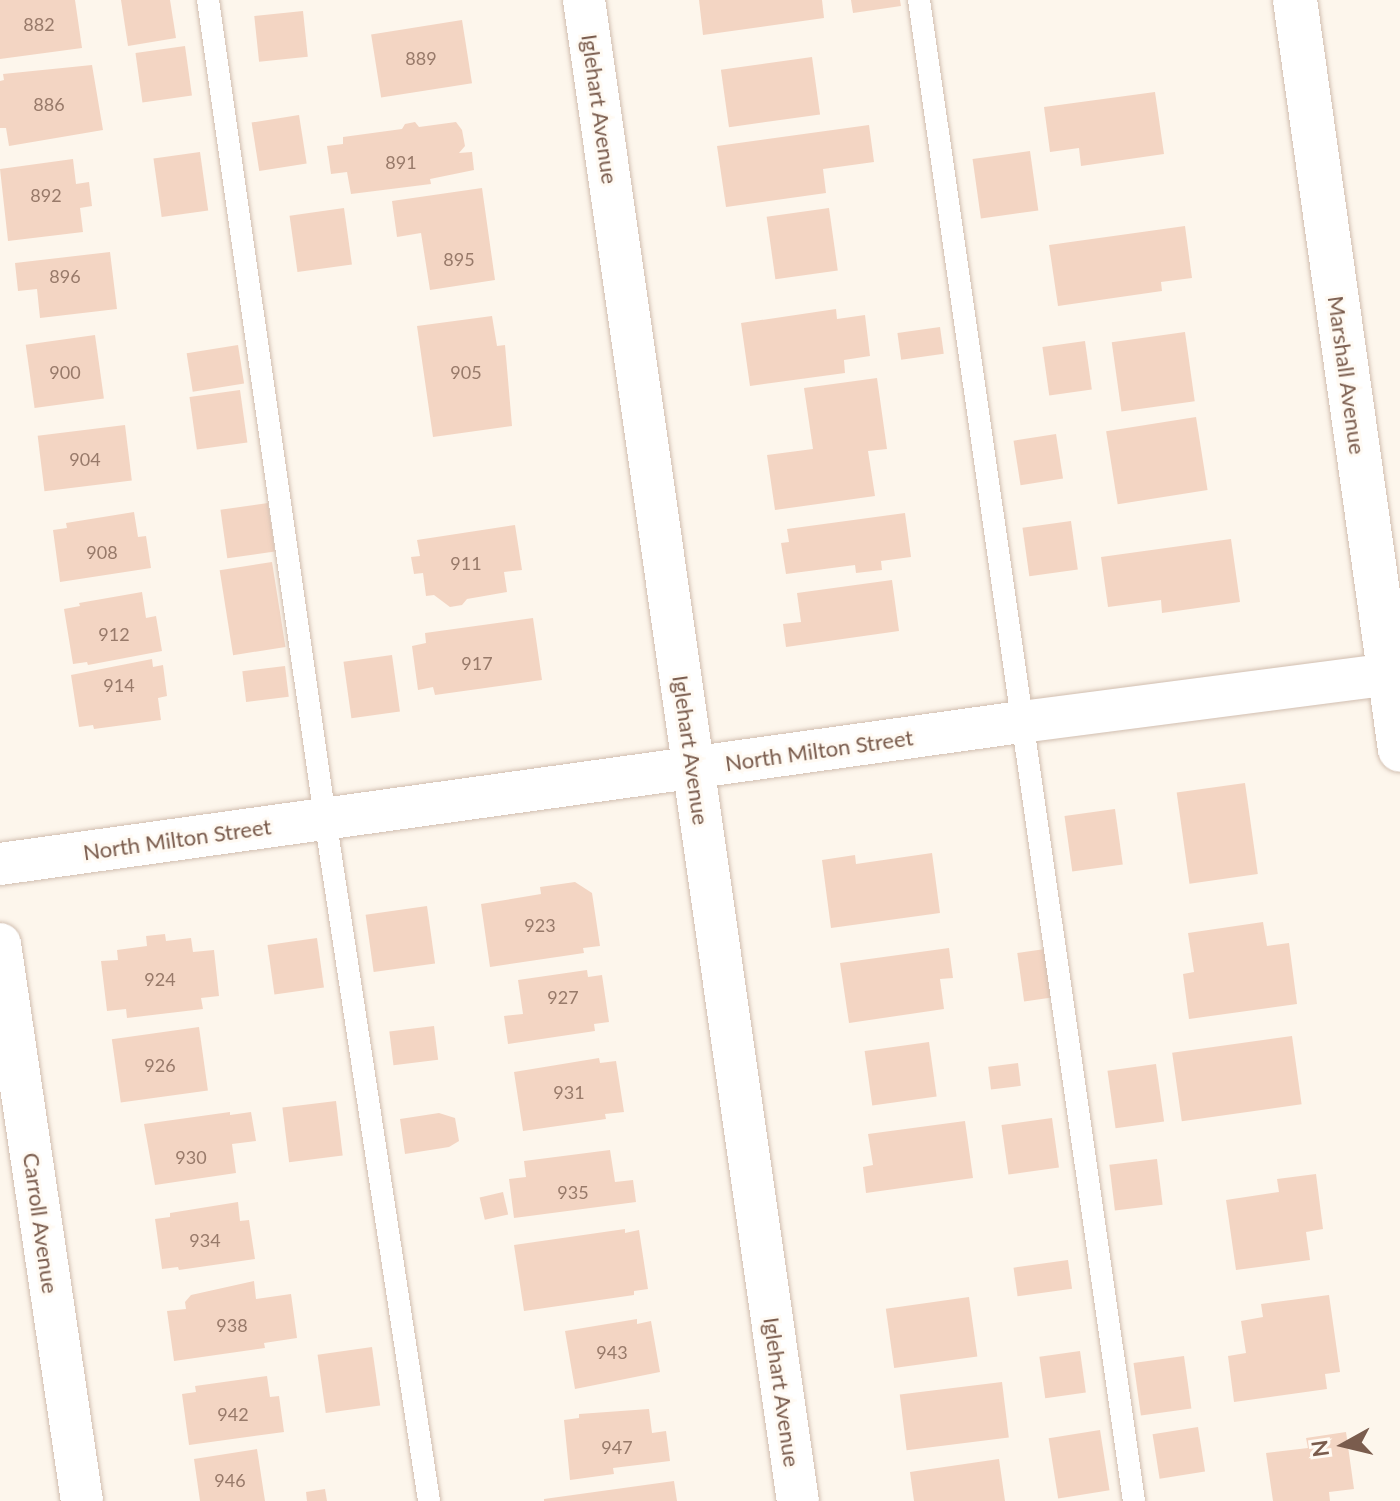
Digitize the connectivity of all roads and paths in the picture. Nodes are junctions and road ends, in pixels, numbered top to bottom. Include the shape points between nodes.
1 (208, 0) edge
2 (584, 0) edge
3 (919, 0) edge
4 (1295, 0) edge
5 (1395, 674) edge
6 (1021, 722) junction
7 (1400, 750) edge
8 (694, 767) junction
9 (325, 818) junction
10 (0, 864) edge
11 (0, 944) edge
12 (82, 1501) edge
13 (429, 1501) edge
14 (798, 1501) edge
15 (1134, 1501) edge

1 - 9 lane
2 - 8 street, Iglehart Avenue
3 - 6 lane
4 - 5 street, Marshall Avenue
5 - 6 street, North Milton Street
5 - 7 street, Marshall Avenue
6 - 8 street, North Milton Street
6 - 15 lane
8 - 9 street, North Milton Street
8 - 14 street, Iglehart Avenue
9 - 10 street, North Milton Street
9 - 13 lane
11 - 12 street, Carroll Avenue

